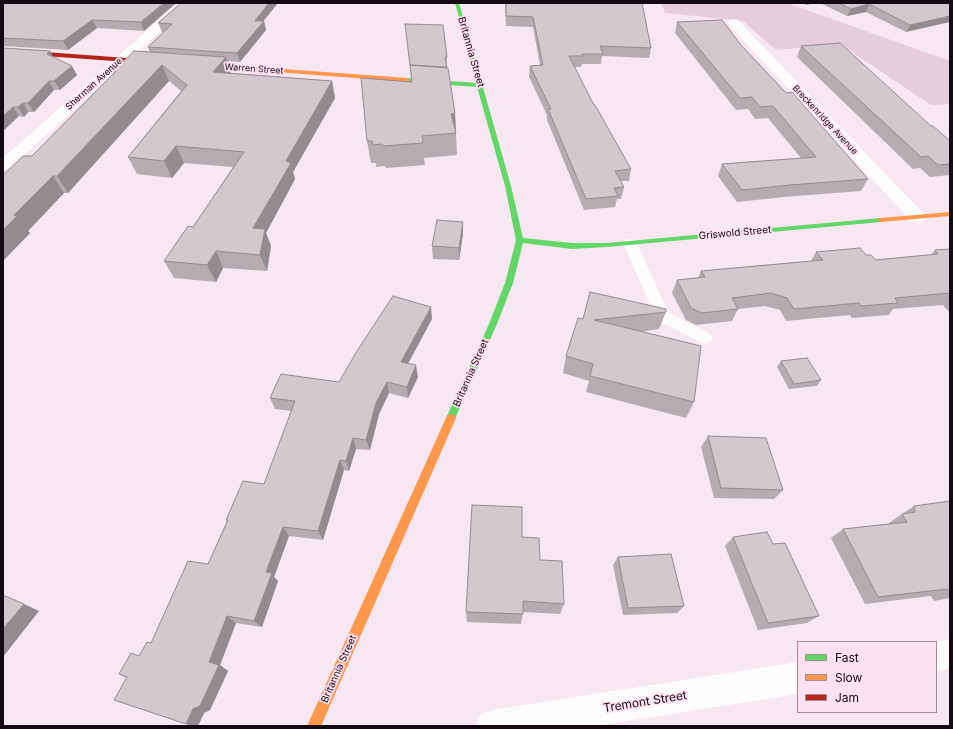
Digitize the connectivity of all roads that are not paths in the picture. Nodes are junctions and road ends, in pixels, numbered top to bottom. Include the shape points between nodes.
1 (185, 3) edge
2 (458, 3) edge
3 (734, 23) dead end
4 (3, 51) edge
5 (122, 59) junction
6 (162, 62) edge
7 (194, 64) edge
8 (480, 85) junction
9 (3, 166) edge
10 (950, 214) edge
11 (917, 218) junction
12 (520, 240) junction
13 (630, 243) junction
14 (705, 338) dead end
15 (950, 654) edge
16 (937, 656) edge
17 (797, 678) edge
18 (314, 726) edge
19 (492, 726) edge

1 - 5 street, Sherman Avenue
2 - 8 street, Britannia Street
3 - 11 street, Breckenridge Avenue
4 - 5 street
5 - 6 street
5 - 9 street, Sherman Avenue
7 - 8 street, Warren Street
8 - 12 street, Britannia Street
10 - 11 street, Griswold Street
11 - 13 street, Griswold Street
12 - 13 street, Griswold Street via 572,246
12 - 18 street, Britannia Street via 509,283 493,324
13 - 14 lane via 662,316
15 - 16 street
17 - 19 street, Tremont Street

